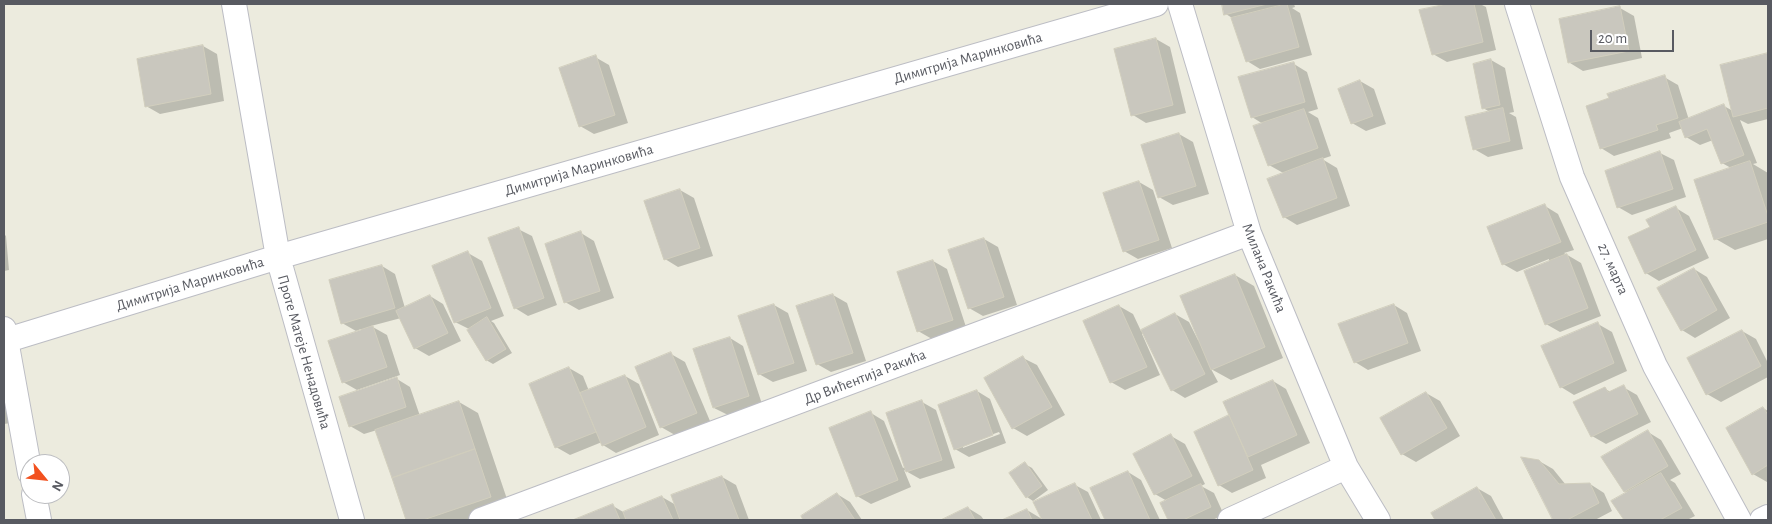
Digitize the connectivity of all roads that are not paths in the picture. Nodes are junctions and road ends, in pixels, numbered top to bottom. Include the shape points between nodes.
1 (234, 4) edge
2 (1156, 4) edge
3 (1180, 4) edge
4 (1518, 4) edge
5 (1249, 233) junction
6 (278, 257) junction
7 (4, 337) edge
8 (26, 454) edge
9 (1346, 467) junction
10 (36, 504) edge
11 (1768, 516) edge
12 (39, 520) edge
13 (352, 520) edge
14 (481, 520) edge
15 (1230, 520) edge
16 (1378, 520) edge
17 (1738, 520) edge
18 (1762, 520) edge

1 - 6 street, Проте Матеје Ненадовића
2 - 6 street, Димитрија Маринковића
3 - 5 street, Милана Ракића
4 - 17 street, 27. марта via 1572,177 1655,366
5 - 9 street, Милана Ракића
5 - 14 street, Др Вићентија Ракића
6 - 7 street, Димитрија Маринковића
6 - 13 street, Проте Матеје Ненадовића
7 - 8 street
9 - 15 street
9 - 16 street, Милана Ракића
10 - 12 street
11 - 18 street

